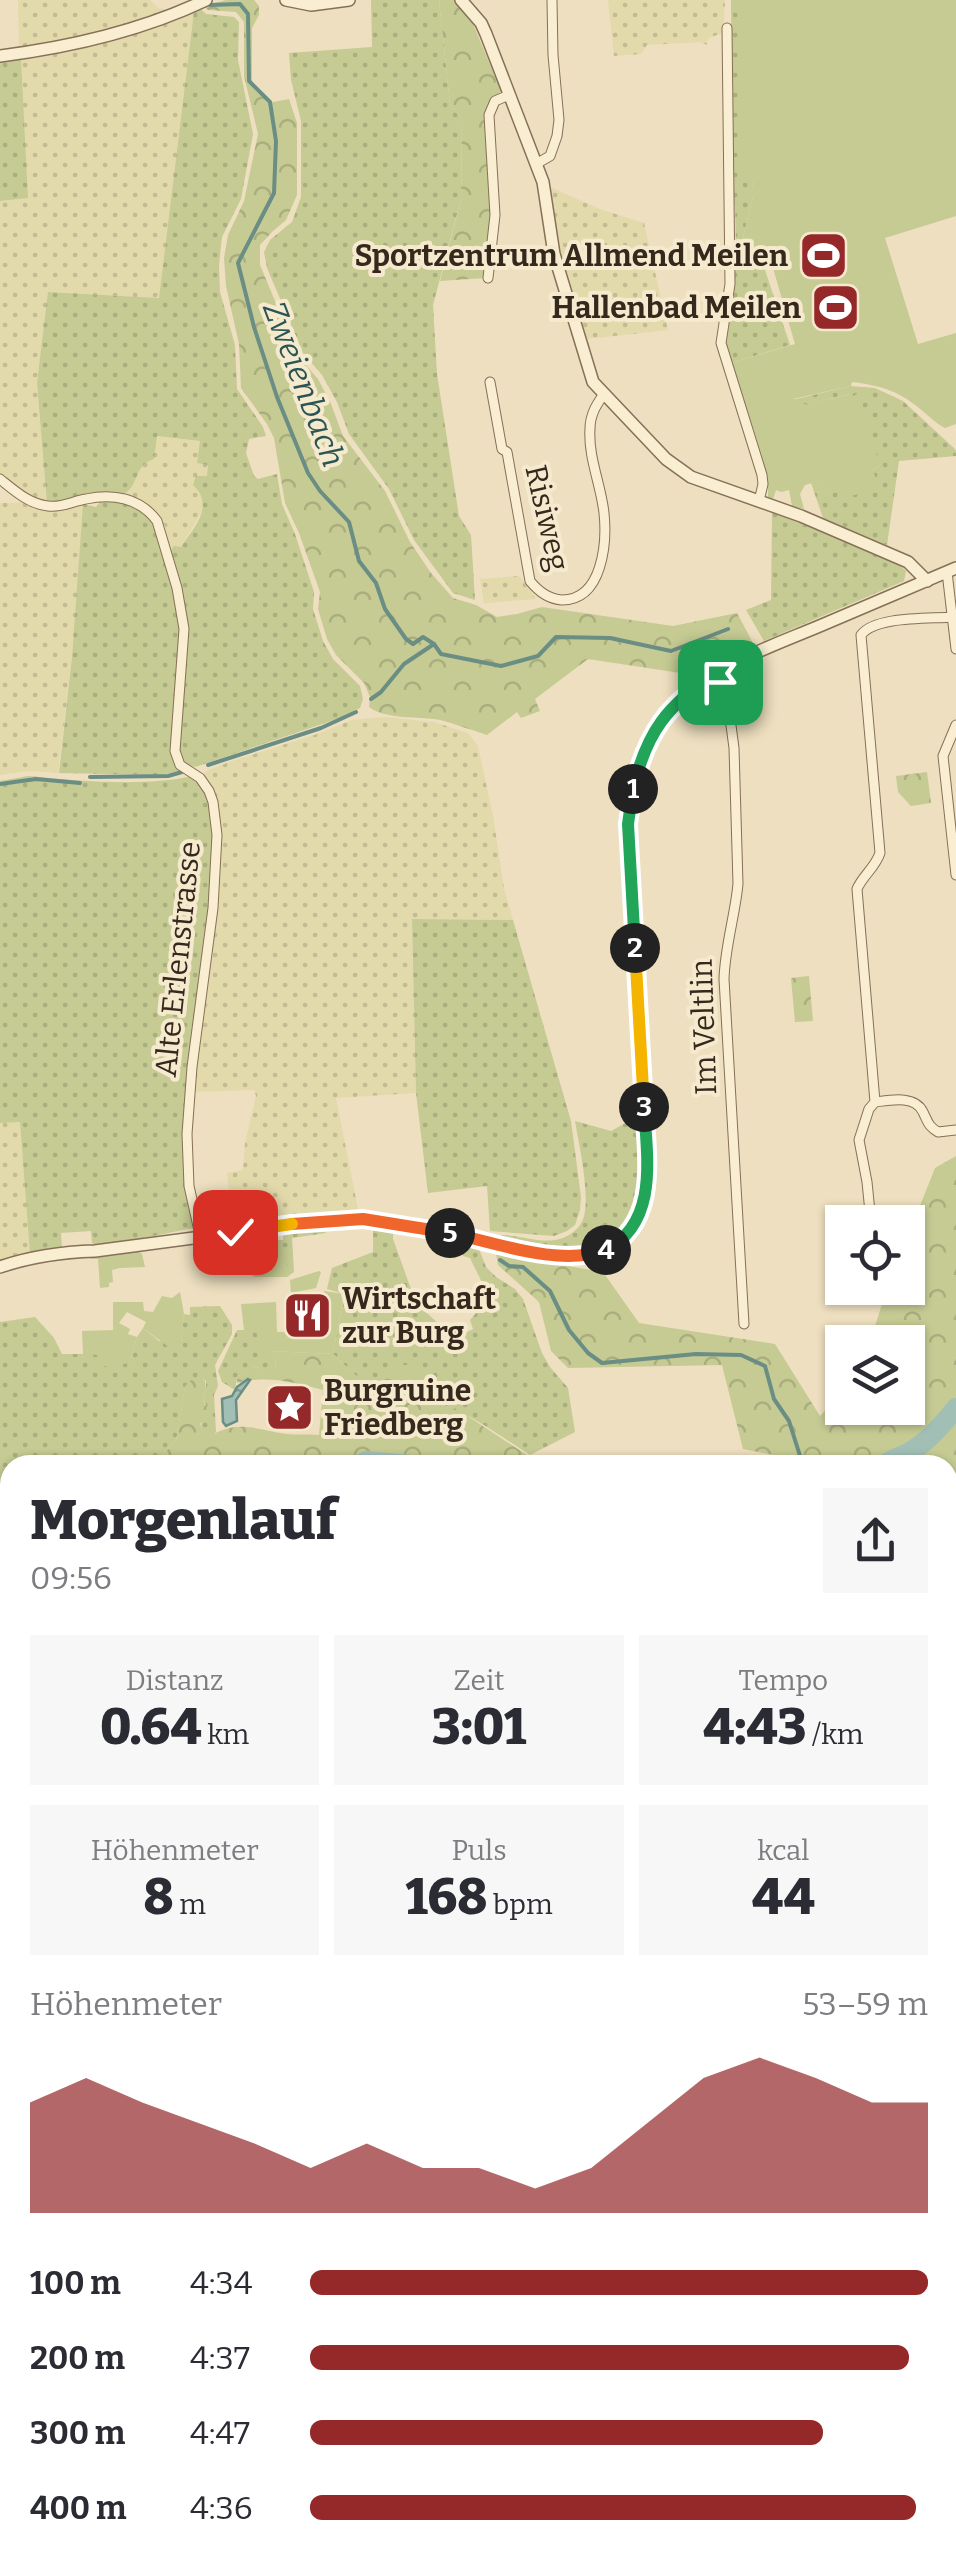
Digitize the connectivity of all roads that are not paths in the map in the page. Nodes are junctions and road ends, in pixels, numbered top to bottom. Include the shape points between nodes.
1 (206, 0) edge
2 (286, 0) edge
3 (349, 0) edge
4 (462, 0) edge
5 (552, 0) edge
6 (727, 28) dead end
7 (0, 56) edge
8 (509, 95) junction
9 (536, 164) junction
10 (488, 278) dead end
11 (490, 382) dead end
12 (604, 394) junction
13 (0, 480) edge
14 (759, 501) junction
15 (952, 570) edge
16 (927, 581) junction
17 (952, 617) junction
18 (956, 649) edge
19 (716, 672) junction
20 (956, 725) edge
21 (956, 875) edge
22 (875, 1102) junction
23 (956, 1130) edge
24 (869, 1205) edge
25 (200, 1235) junction
26 (0, 1267) edge
27 (744, 1324) dead end

1 - 7 street via 93,40
2 - 3 street
4 - 8 street via 480,23
5 - 9 street via 558,128 550,156
6 - 14 street via 730,284 721,344 762,475
8 - 9 street
8 - 10 street via 491,106
9 - 12 street via 587,368
11 - 12 street, Risiweg via 530,581 557,600 590,587 602,554 603,508 590,429
12 - 14 street via 691,476
13 - 25 street, Alte Erlenstrasse via 43,506 130,498 157,520 172,571 184,629 175,751 180,765 205,783 217,835 188,1122 189,1186
14 - 16 street via 908,562
15 - 16 street
15 - 17 street
16 - 19 street
17 - 18 street
17 - 22 street via 869,626 860,636 880,853 857,889
19 - 25 street via 656,726 631,796 647,1170 642,1206 628,1234 608,1249 568,1256 363,1219
19 - 27 street, Im Veltlin via 734,748 738,884 724,979
20 - 21 street via 944,756
22 - 23 street via 914,1101 938,1132
22 - 24 street via 858,1140
25 - 26 street

